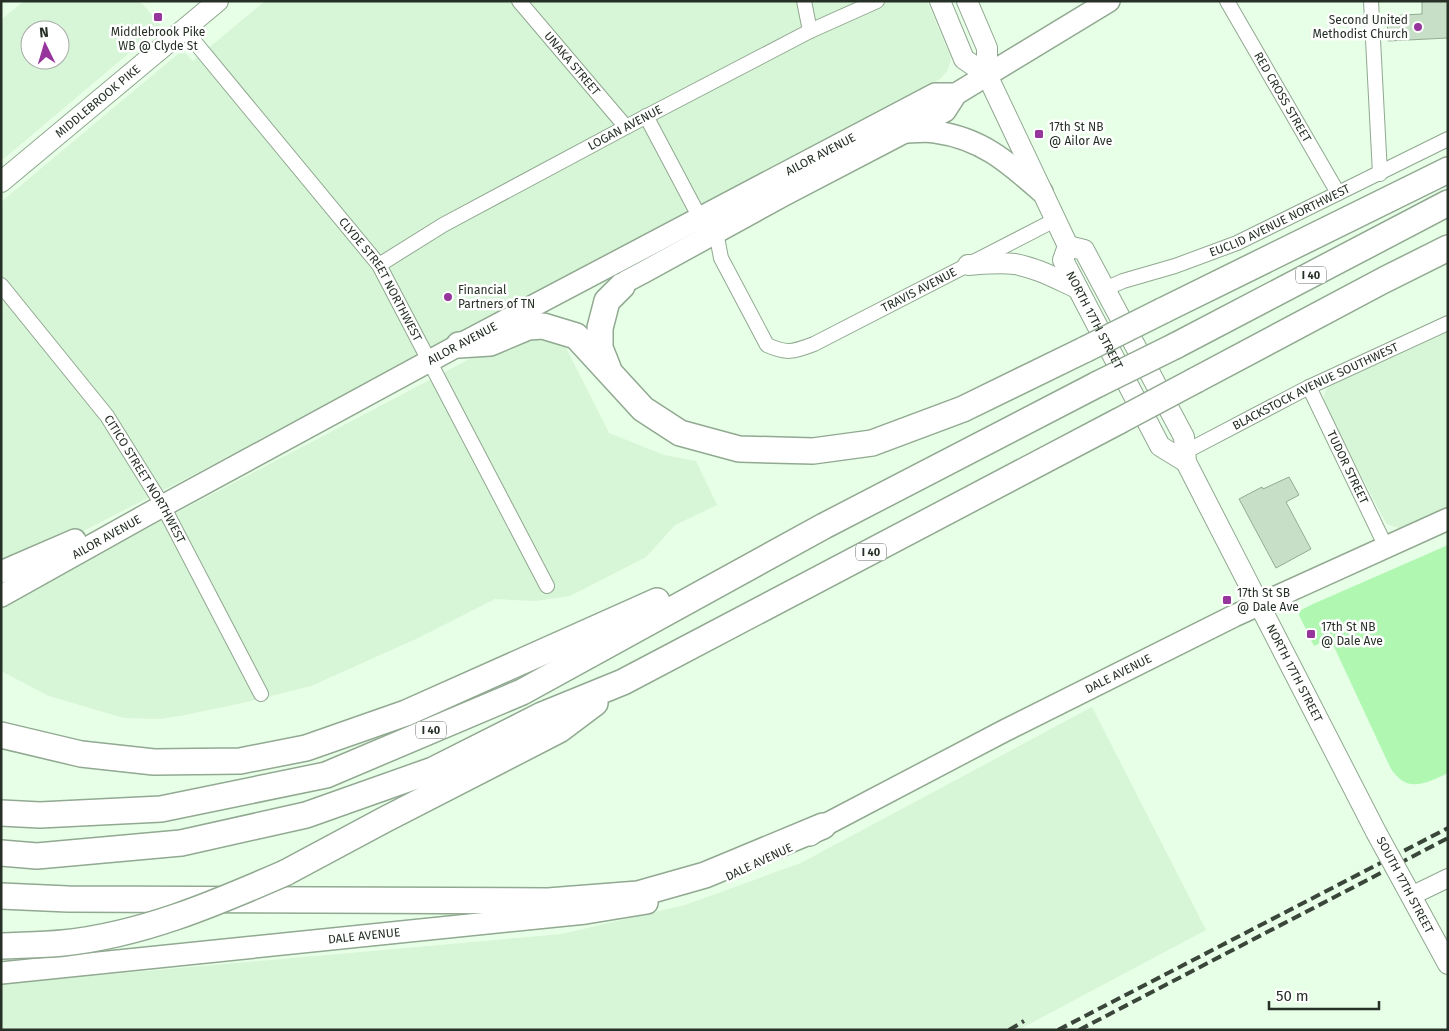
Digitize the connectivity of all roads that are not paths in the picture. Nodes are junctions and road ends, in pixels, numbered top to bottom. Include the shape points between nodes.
1 (218, 1) edge
2 (519, 1) edge
3 (804, 1) edge
4 (877, 1) edge
5 (940, 1) edge
6 (967, 1) edge
7 (1109, 1) edge
8 (1227, 1) edge
9 (1371, 1) edge
10 (184, 29) junction
11 (810, 30) junction
12 (987, 75) junction
13 (956, 94) junction
14 (646, 116) junction
15 (626, 127) junction
16 (905, 132) junction
17 (1448, 139) edge
18 (1448, 170) edge
19 (1380, 174) junction
20 (1, 182) edge
21 (1042, 192) junction
22 (1338, 193) junction
23 (1448, 204) edge
24 (700, 218) junction
25 (1055, 220) junction
26 (716, 232) junction
27 (1068, 246) junction
28 (1448, 248) edge
29 (1448, 262) edge
30 (379, 265) junction
31 (968, 265) junction
32 (1, 285) edge
33 (622, 286) joint
34 (1077, 288) junction
35 (1105, 289) junction
36 (1448, 323) edge
37 (1297, 326) junction
38 (460, 345) junction
39 (430, 362) junction
40 (611, 375) junction
41 (1309, 387) junction
42 (1185, 457) junction
43 (154, 510) junction
44 (1448, 520) edge
45 (824, 526) junction
46 (1386, 547) junction
47 (1, 572) edge
48 (547, 586) dead end
49 (1, 596) edge
50 (1258, 604) junction
51 (623, 682) junction
52 (261, 694) dead end
53 (1, 735) edge
54 (1, 813) edge
55 (823, 826) junction
56 (1376, 832) joint
57 (1, 853) edge
58 (1448, 878) edge
59 (1408, 891) junction
60 (1, 896) edge
61 (1, 946) edge
62 (1448, 964) edge
63 (1, 973) edge

1 - 10 main road, MIDDLEBROOK PIKE
2 - 15 street, UNAKA STREET
3 - 11 street
4 - 11 street, LOGAN AVENUE
5 - 12 main road, NORTH 17TH STREET via 964,59
6 - 12 main road, NORTH 17TH STREET via 988,48
7 - 12 main road, AILOR AVENUE
8 - 22 street, RED CROSS STREET
9 - 19 street
10 - 20 main road, MIDDLEBROOK PIKE
10 - 30 street, CLYDE STREET NORTHWEST
11 - 14 street, LOGAN AVENUE
12 - 13 main road, AILOR AVENUE
12 - 21 main road, NORTH 17TH STREET
13 - 16 main road, AILOR AVENUE via 945,111
13 - 24 main road, AILOR AVENUE via 936,94
14 - 15 street, LOGAN AVENUE
14 - 24 street
15 - 30 street, LOGAN AVENUE via 443,225
16 - 21 main road via 934,131 973,141 1006,160
16 - 26 main road, AILOR AVENUE
17 - 19 street, EUCLID AVENUE NORTHWEST
18 - 40 highway, bridge via 963,409 872,443 813,451 739,449 680,433 643,410
19 - 22 street, EUCLID AVENUE NORTHWEST
21 - 25 main road, NORTH 17TH STREET
22 - 35 street, EUCLID AVENUE NORTHWEST via 1237,243
23 - 45 highway, I 40, bridge
24 - 38 main road, AILOR AVENUE
25 - 27 main road, NORTH 17TH STREET
25 - 31 street, TRAVIS AVENUE
26 - 31 street, TRAVIS AVENUE via 722,258 767,345 781,351 795,352 814,344
26 - 33 main road, AILOR AVENUE
27 - 34 main road, NORTH 17TH STREET via 1064,260
27 - 35 main road, NORTH 17TH STREET via 1084,250
28 - 37 highway, I 40
29 - 37 highway
30 - 39 street, CLYDE STREET NORTHWEST
31 - 34 main road via 1016,265 1039,271
32 - 43 street, CITICO STREET NORTHWEST via 107,416
33 - 40 highway via 607,301 600,328 600,348
34 - 42 main road, NORTH 17TH STREET via 1160,446
35 - 42 main road, NORTH 17TH STREET via 1184,437
36 - 41 street, BLACKSTOCK AVENUE SOUTHWEST
37 - 51 highway, I 40, bridge
38 - 39 main road, AILOR AVENUE
38 - 40 highway via 490,343 528,326 543,326 576,336
39 - 43 main road, AILOR AVENUE
39 - 48 street, CLYDE STREET NORTHWEST
41 - 42 street, BLACKSTOCK AVENUE SOUTHWEST
41 - 46 street, TUDOR STREET
42 - 50 main road, NORTH 17TH STREET
43 - 47 main road via 111,524
43 - 49 main road, AILOR AVENUE
43 - 52 street, CITICO STREET NORTHWEST
44 - 46 main road, DALE AVENUE
45 - 53 highway via 406,713 306,748 240,761 154,762 81,754
45 - 54 highway, I 40 via 522,692 326,775 161,809 40,815
46 - 50 main road, DALE AVENUE
50 - 55 main road, DALE AVENUE
50 - 56 main road, NORTH 17TH STREET
51 - 57 highway, I 40 via 542,715 433,770 306,815 182,843 37,856
51 - 61 highway, bridge via 559,730 285,873 216,903 119,933 63,943
55 - 60 highway via 705,876 638,894 548,901
55 - 63 main road, DALE AVENUE via 785,853 730,877 642,904 577,914
56 - 59 main road, SOUTH 17TH STREET, bridge
58 - 59 street
59 - 62 main road, SOUTH 17TH STREET

